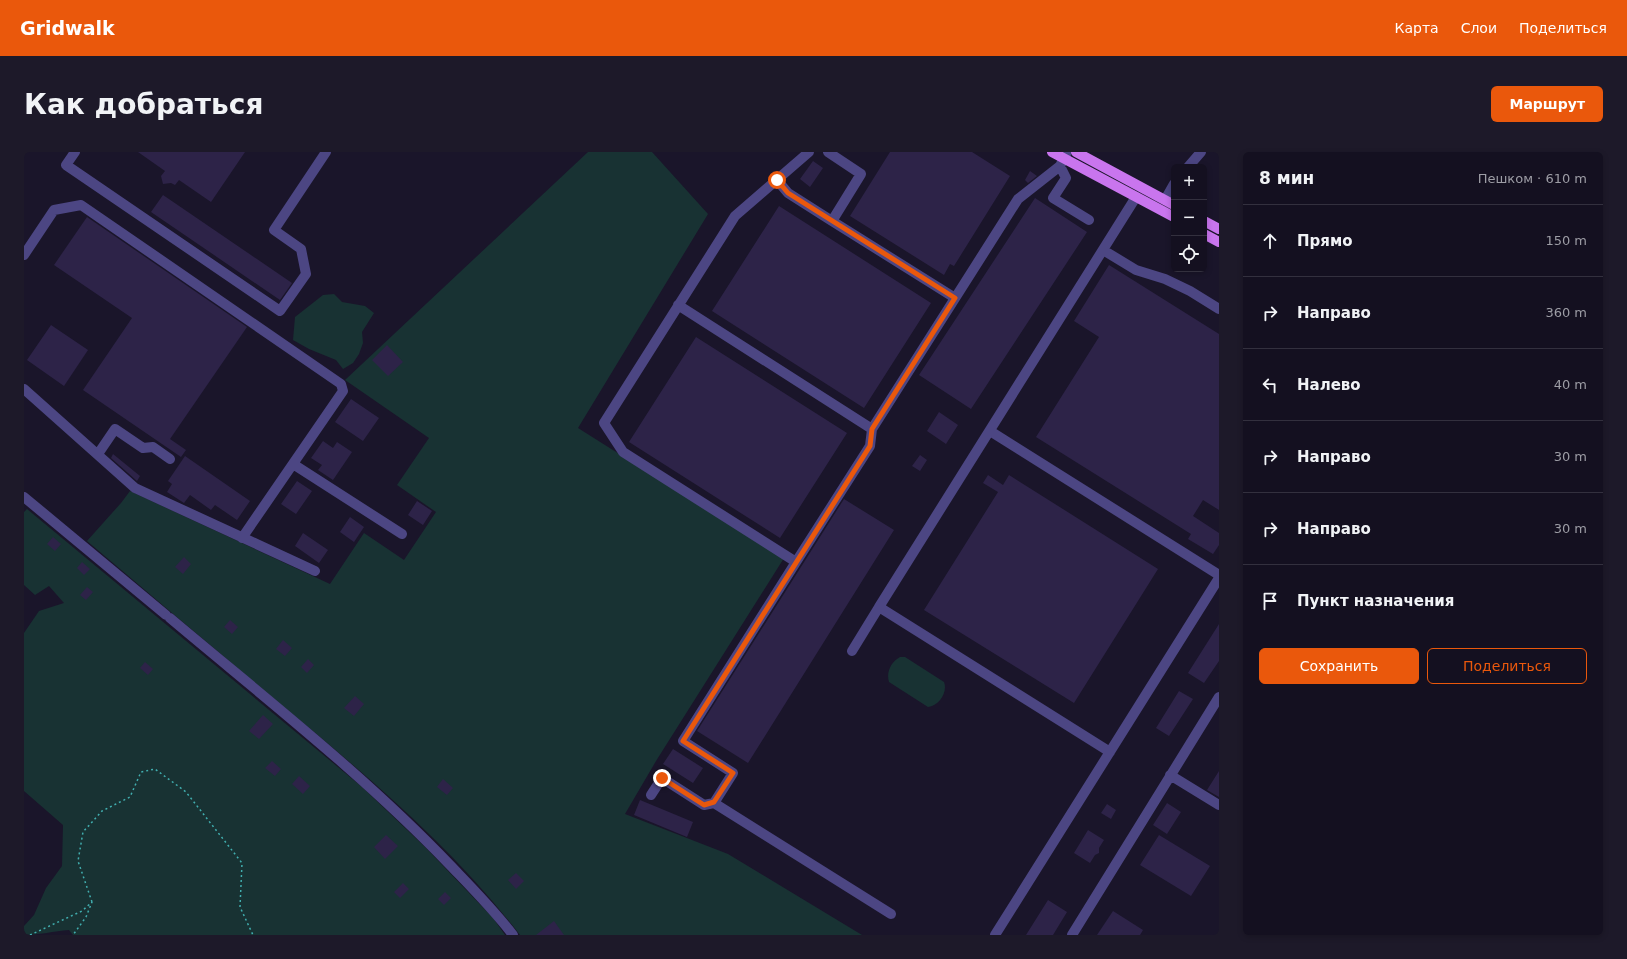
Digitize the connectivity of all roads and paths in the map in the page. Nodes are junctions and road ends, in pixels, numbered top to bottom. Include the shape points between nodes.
1 (75, 152) edge
2 (326, 152) edge
3 (810, 152) edge
4 (828, 152) edge
5 (1052, 152) edge
6 (1076, 152) edge
7 (1201, 152) edge
8 (1064, 159) edge
9 (1191, 164) edge
10 (777, 180) junction
11 (1136, 197) junction
12 (1170, 202) edge
13 (1171, 215) edge
14 (1088, 220) dead end
15 (832, 221) junction
16 (1207, 223) edge
17 (1219, 229) edge
18 (1207, 236) edge
19 (1219, 242) edge
20 (1103, 250) junction
21 (24, 255) edge
22 (955, 298) junction
23 (678, 305) junction
24 (1219, 309) edge
25 (24, 389) edge
26 (872, 429) junction
27 (990, 431) junction
28 (98, 454) junction
29 (170, 459) dead end
30 (293, 464) junction
31 (24, 497) edge
32 (402, 534) dead end
33 (242, 538) junction
34 (796, 562) junction
35 (315, 571) dead end
36 (1219, 575) edge
37 (1219, 578) edge
38 (879, 607) junction
39 (852, 651) dead end
40 (1219, 697) edge
41 (1110, 752) junction
42 (1170, 775) junction
43 (651, 794) dead end
44 (714, 802) junction
45 (1219, 805) edge
46 (92, 902) junction
47 (891, 914) dead end
48 (30, 935) edge
49 (73, 935) edge
50 (253, 935) edge
51 (513, 935) edge
52 (995, 935) edge
53 (1072, 935) edge

1 - 2 street via 66,165 280,311 306,274 301,248 274,230
3 - 10 street
4 - 15 street via 862,174
5 - 8 main road
6 - 12 main road
7 - 9 street
8 - 11 main road
8 - 14 street via 1066,178 1053,198
8 - 22 street via 1018,199
10 - 15 street via 788,193
10 - 23 street via 735,216
11 - 13 main road
11 - 20 street
15 - 22 street
16 - 17 main road
18 - 19 main road
20 - 24 street via 1136,270 1165,279 1190,291
20 - 27 street
21 - 30 street via 54,210 81,205 341,384 343,391
22 - 26 street
23 - 26 street
23 - 34 street via 604,423 623,452
25 - 28 street
26 - 34 street via 870,446
27 - 36 street
27 - 38 street
28 - 29 street via 115,429 143,448 153,447
28 - 33 street via 135,488
30 - 32 street
30 - 33 street
31 - 51 street via 365,782 498,914
33 - 35 street
34 - 44 street via 683,741 733,773
37 - 41 street
38 - 39 street
38 - 41 street
40 - 42 street
41 - 52 street
42 - 45 street
42 - 53 street
43 - 44 street via 662,778 704,805
44 - 47 street
46 - 48 path via 82,911
46 - 49 path via 86,917
46 - 50 path via 78,861 83,832 102,811 130,797 141,772 155,769 186,792 242,863 240,907

